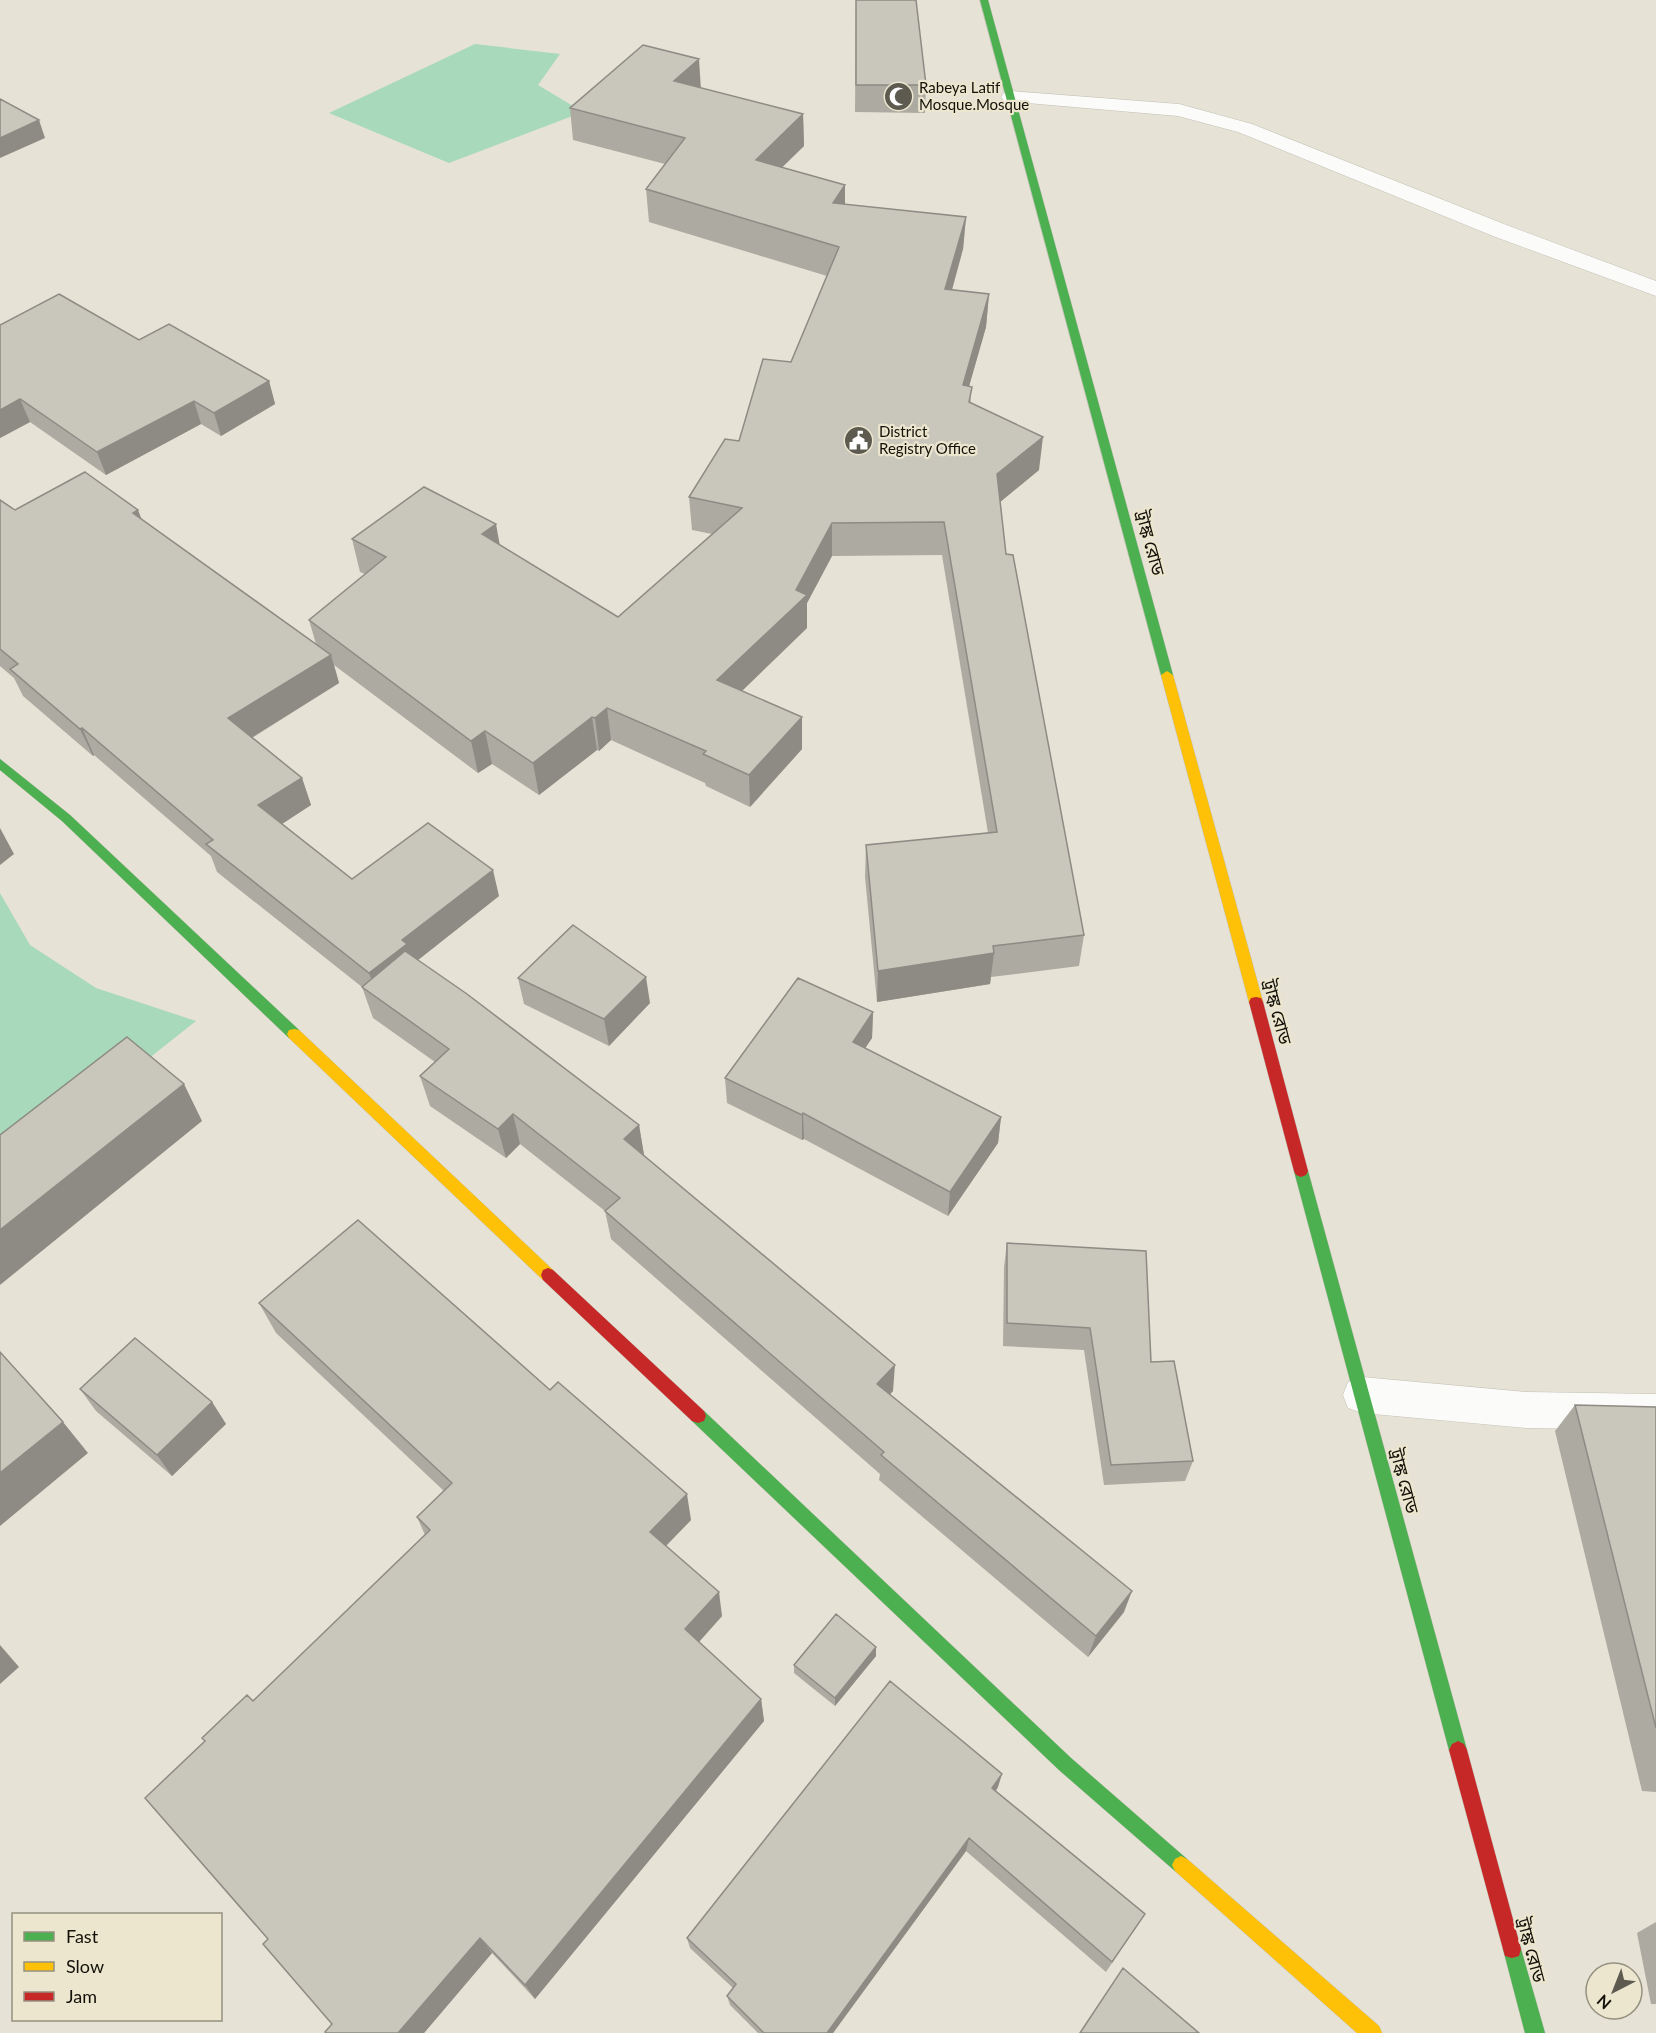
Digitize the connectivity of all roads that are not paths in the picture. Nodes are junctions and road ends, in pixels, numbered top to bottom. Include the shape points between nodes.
1 (984, 0) edge
2 (1011, 97) junction
3 (1656, 289) edge
4 (0, 763) edge
5 (1362, 1395) junction
6 (1656, 1412) edge
7 (1372, 2033) edge
8 (1535, 2033) edge

1 - 2 main road, ট্রাঙ্ক রোড
2 - 3 street via 1179,110 1245,128
2 - 5 main road, ট্রাঙ্ক রোড
4 - 7 main road via 66,818 1065,1764
5 - 6 street via 1527,1410
5 - 8 main road, ট্রাঙ্ক রোড

